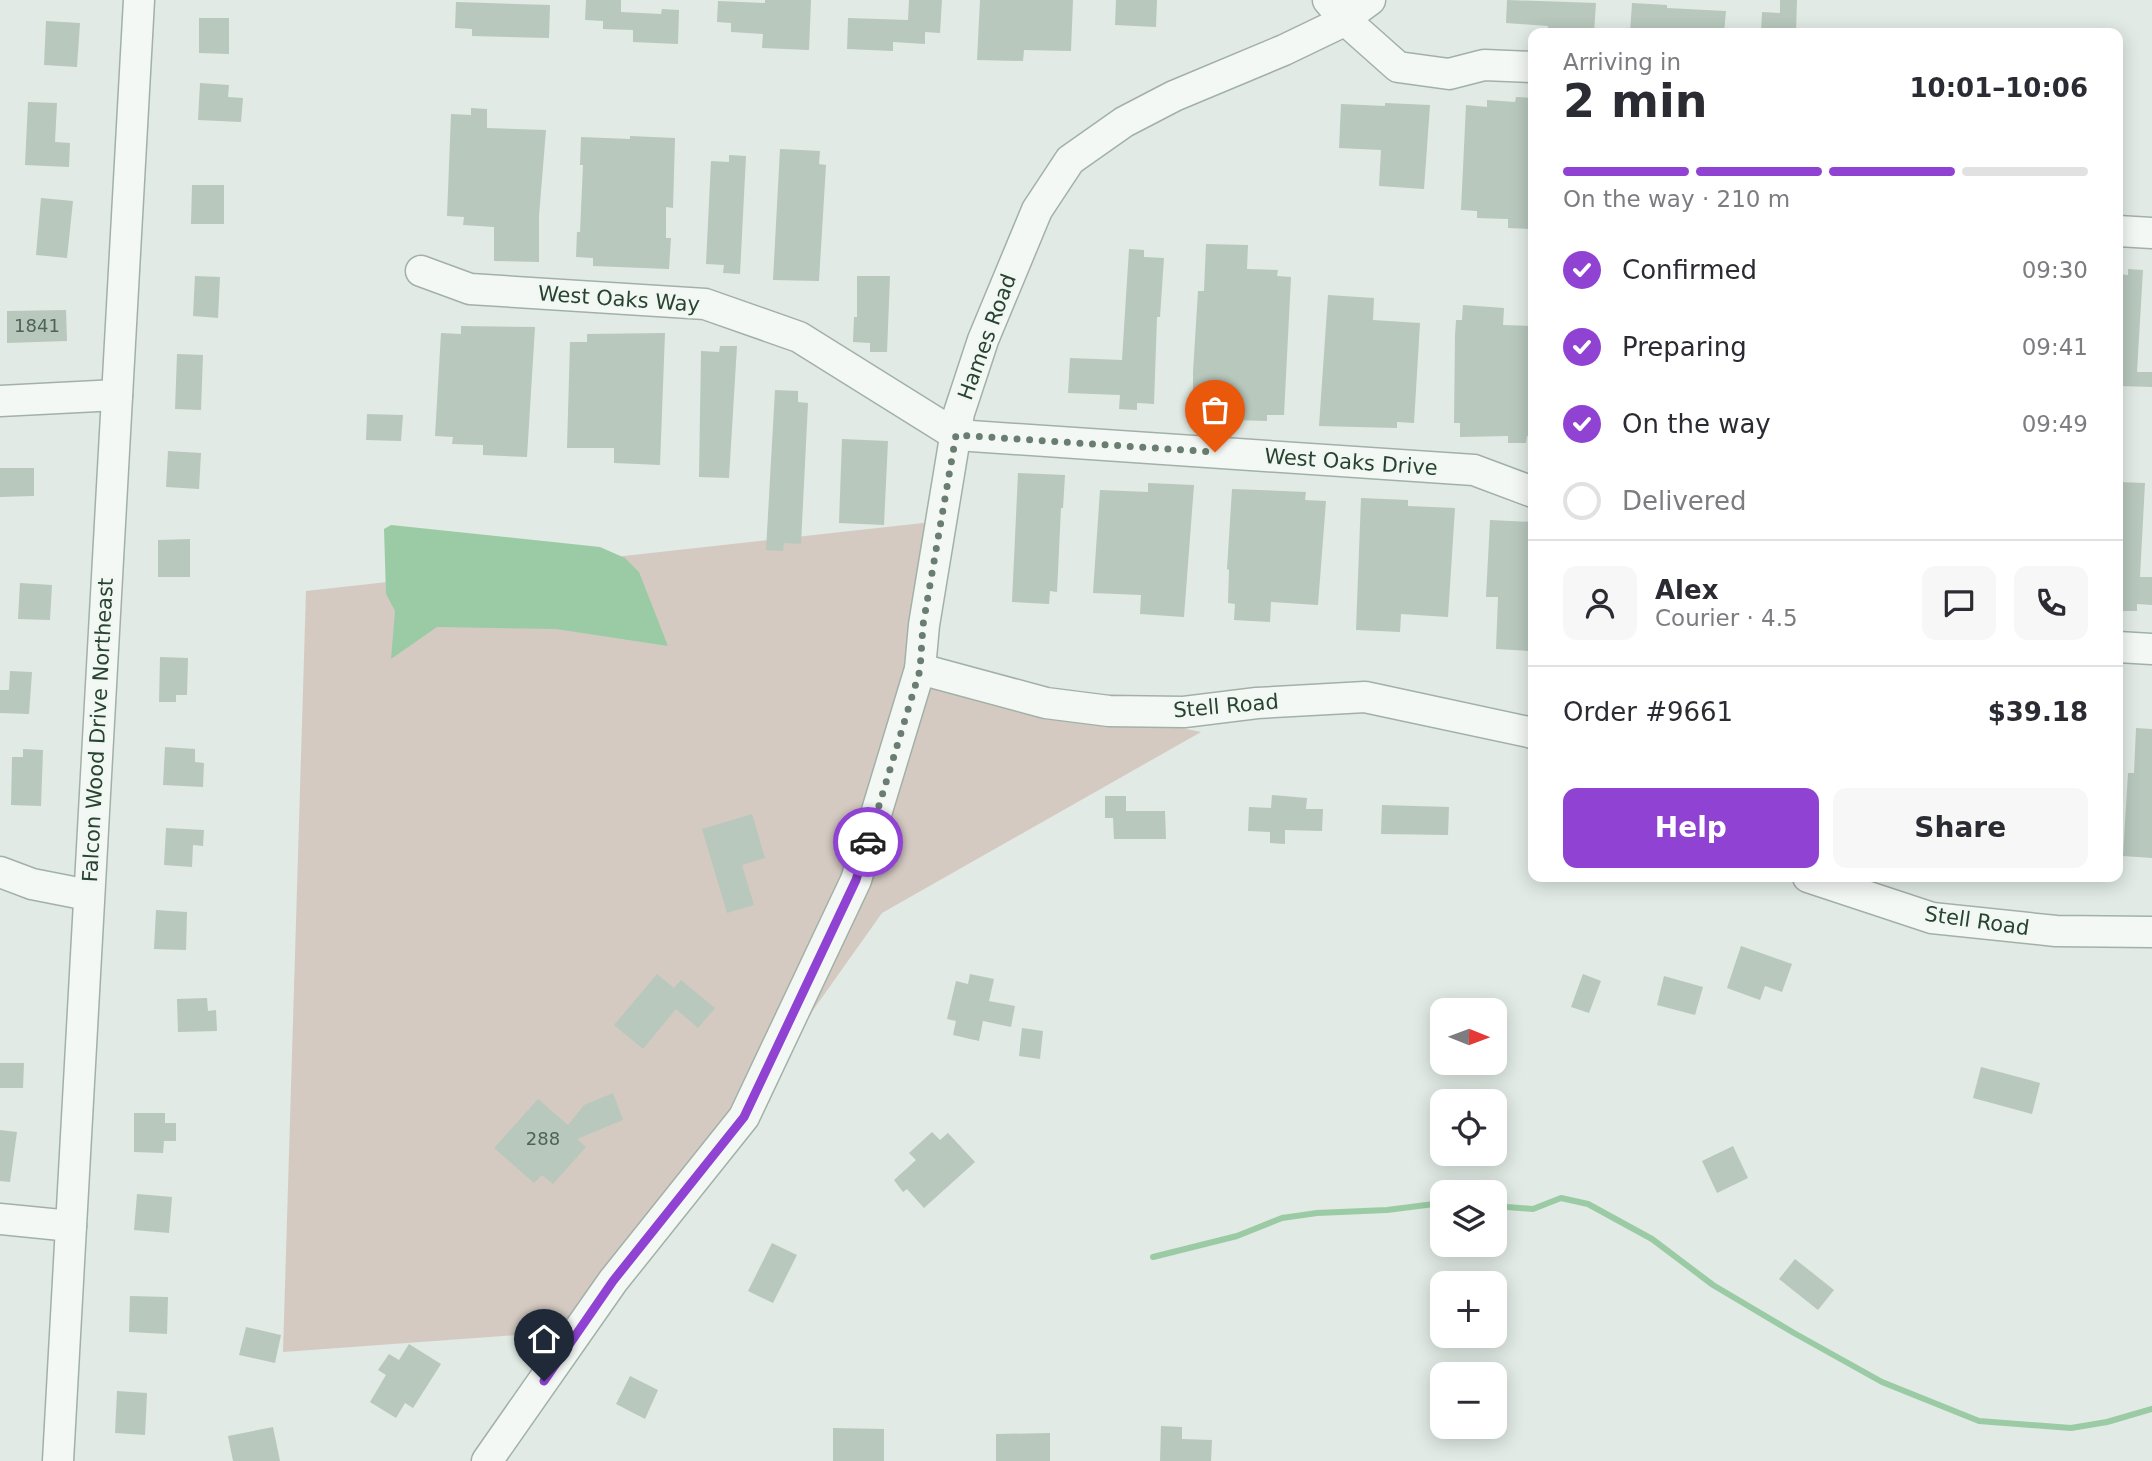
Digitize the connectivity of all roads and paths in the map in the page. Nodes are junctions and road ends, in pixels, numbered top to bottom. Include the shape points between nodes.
1 (139, 0) edge
2 (1370, 0) edge
3 (1336, 10) edge
4 (1528, 67) edge
5 (2123, 231) edge
6 (2152, 233) edge
7 (421, 271) dead end
8 (117, 396) junction
9 (0, 401) edge
10 (956, 435) junction
11 (1528, 490) edge
12 (2123, 647) edge
13 (2152, 649) edge
14 (920, 670) junction
15 (1528, 732) edge
16 (0, 872) edge
17 (1823, 882) edge
18 (88, 895) junction
19 (2152, 932) edge
20 (0, 1219) edge
21 (71, 1226) junction
22 (58, 1461) edge
23 (487, 1461) edge

1 - 8 street, Falcon Wood Drive Northeast
2 - 3 street, Hames Road
3 - 4 street via 1398,67 1450,74 1484,65
3 - 10 street, Hames Road via 1284,50 1174,96 1124,122 1070,160 1037,210 1007,279 978,354
5 - 6 street
7 - 10 street, West Oaks Way via 470,289 705,304 799,337
8 - 9 street
8 - 18 street, Falcon Wood Drive Northeast
10 - 11 street, West Oaks Drive via 1474,470
10 - 14 street, Hames Road via 923,625
12 - 13 street
14 - 15 street, Stell Road via 1046,703 1109,711 1184,712 1365,697
14 - 23 street, Hames Road via 856,880 744,1117 613,1281
16 - 18 street via 32,884
17 - 19 street, Stell Road via 1932,918 2056,931
18 - 21 street, Falcon Wood Drive Northeast
20 - 21 street
21 - 22 street, Falcon Wood Drive Northeast

